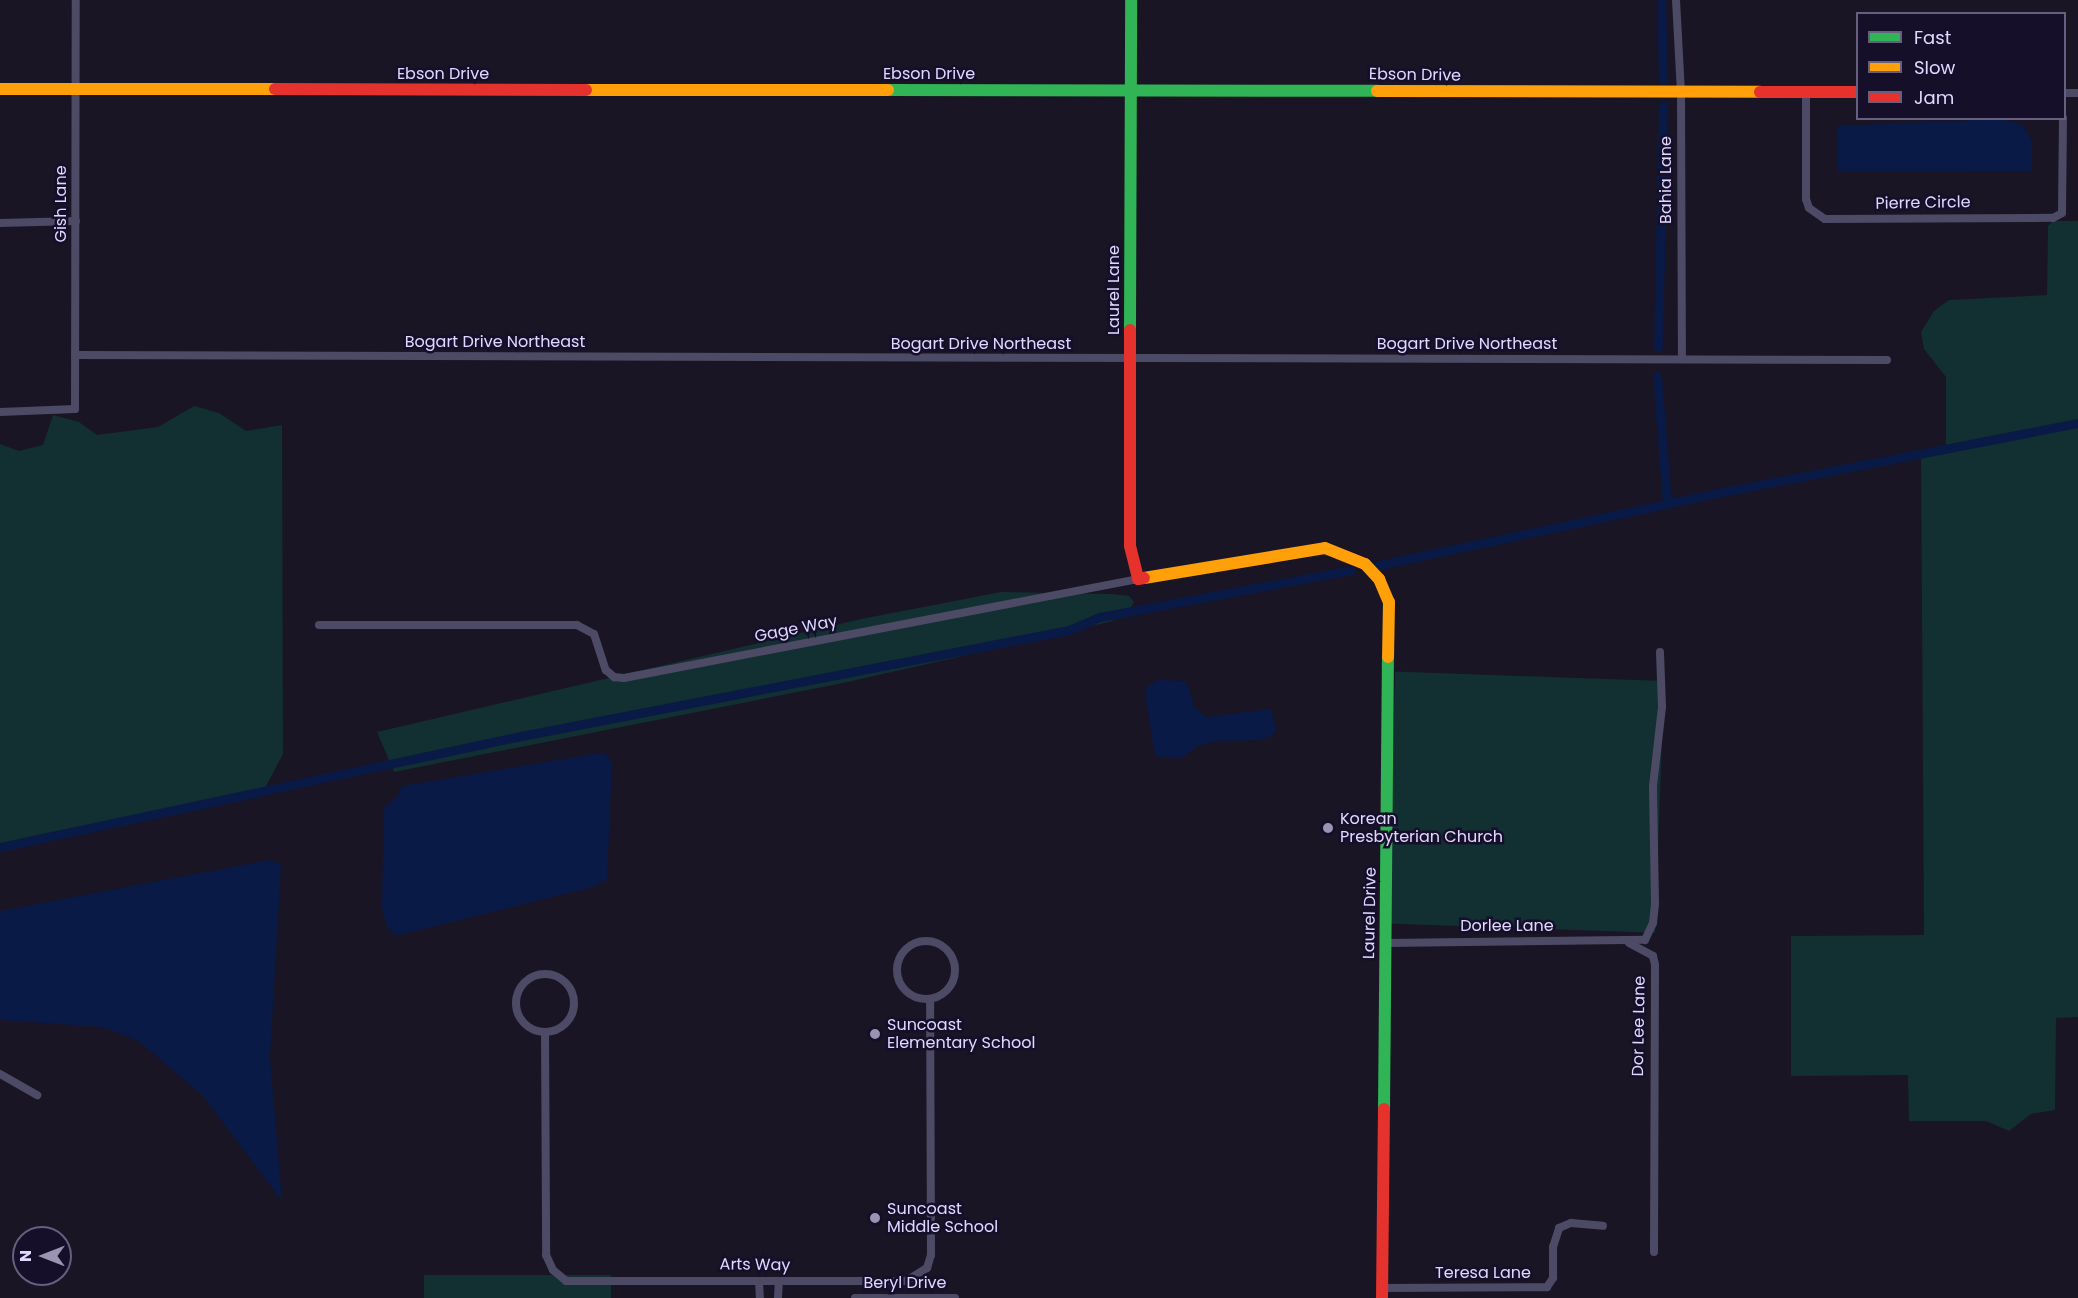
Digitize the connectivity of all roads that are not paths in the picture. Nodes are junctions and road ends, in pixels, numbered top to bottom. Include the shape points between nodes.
1 (76, 0) edge
2 (1131, 0) edge
3 (1676, 0) edge
4 (1132, 88) junction
5 (0, 89) edge
6 (75, 89) junction
7 (1681, 92) junction
8 (1856, 92) edge
9 (1806, 93) junction
10 (2063, 120) edge
11 (76, 221) junction
12 (0, 224) edge
13 (75, 355) junction
14 (1130, 359) junction
15 (1682, 359) junction
16 (1887, 360) dead end
17 (0, 412) edge
18 (1305, 549) joint
19 (1138, 579) junction
20 (319, 625) dead end
21 (1660, 652) dead end
22 (1629, 942) junction
23 (1386, 943) junction
24 (930, 1000) junction
25 (545, 1033) junction
26 (0, 1074) edge
27 (38, 1095) dead end
28 (1603, 1226) dead end
29 (1654, 1252) dead end
30 (759, 1281) junction
31 (779, 1281) junction
32 (1382, 1293) edge
33 (760, 1298) edge
34 (778, 1298) edge
35 (855, 1298) edge
36 (955, 1298) edge

1 - 6 street, Gish Lane
2 - 4 street, Laurel Lane
3 - 7 street, Bahia Lane
4 - 6 street, Ebson Drive
4 - 7 street, Ebson Drive
4 - 14 street, Laurel Lane
5 - 6 street, Ebson Drive
6 - 11 street, Gish Lane
7 - 9 street, Ebson Drive
7 - 15 street, Bahia Lane
8 - 9 street, Ebson Drive
9 - 10 street, Pierre Circle via 1806,199 1809,208 1825,219 2053,218 2062,213
11 - 12 street
11 - 13 street, Gish Lane
13 - 14 street, Bogart Drive Northeast
13 - 17 street, Gish Lane via 75,409
14 - 15 street, Bogart Drive Northeast
14 - 19 street, Laurel Lane via 1130,546
15 - 16 street, Bogart Drive Northeast
18 - 19 street, Gage Way
18 - 23 street, Laurel Drive via 1325,548 1355,557 1379,579 1389,602
19 - 20 street, Gage Way via 624,678 614,677 606,670 594,634 577,626
21 - 22 street via 1662,707 1653,786 1653,923 1645,940
22 - 23 street, Dorlee Lane
22 - 29 street, Dor Lee Lane via 1653,956 1655,965
23 - 32 street, Laurel Drive
24 - 24 street via 939,997 953,982 955,962 943,946 923,940 906,948 897,974 904,990
24 - 31 street, Arts Way via 931,1255 927,1268 906,1281
25 - 25 street via 528,1028 516,1004 521,987 544,974 568,985 574,1002 563,1027
25 - 30 street, Arts Way via 546,1255 553,1270 566,1281
26 - 27 street
28 - 32 street, Teresa Lane via 1571,1223 1559,1228 1553,1247 1553,1278 1547,1287
30 - 31 street, Arts Way
30 - 33 street
31 - 34 street
35 - 36 street, Beryl Drive

